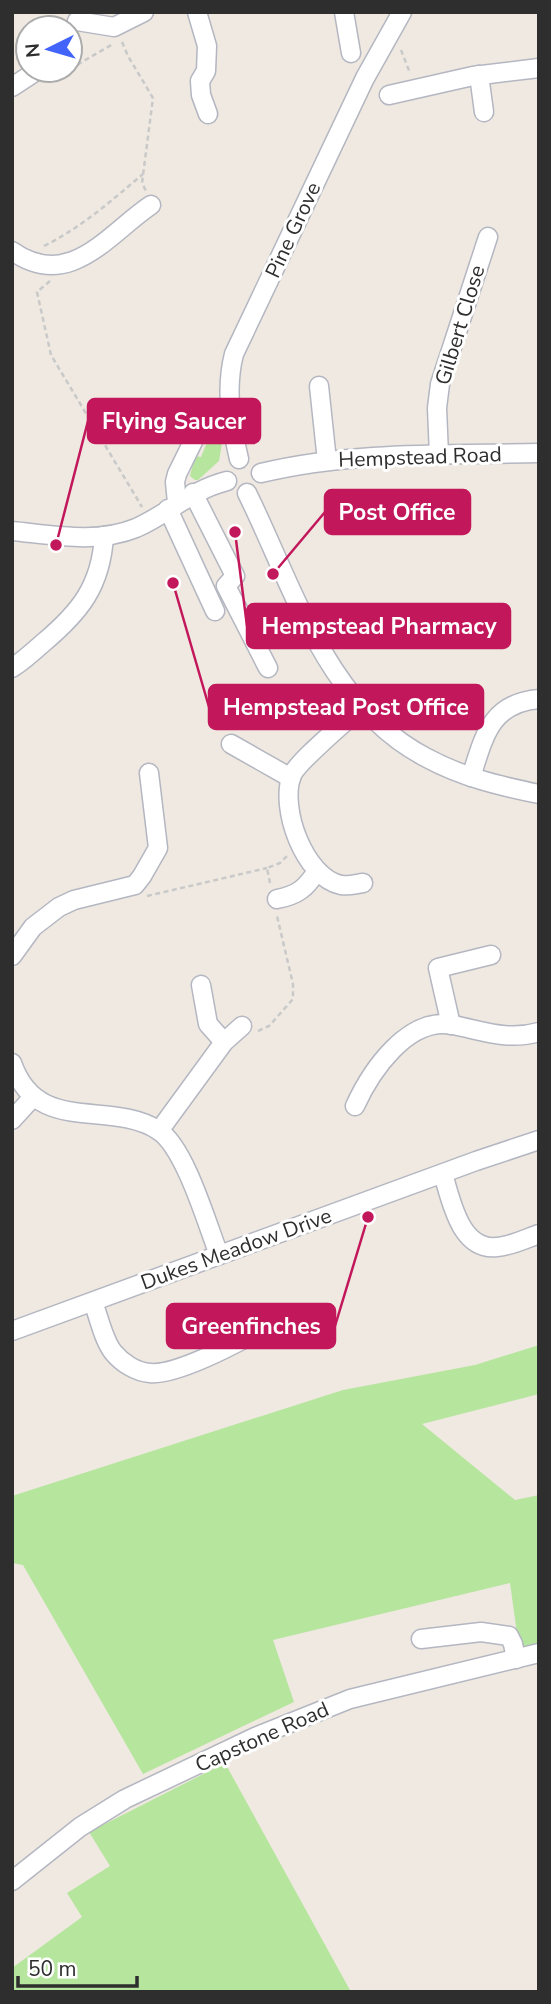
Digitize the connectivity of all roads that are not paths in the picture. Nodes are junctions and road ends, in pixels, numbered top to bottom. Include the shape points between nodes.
1 (144, 12) edge
2 (197, 12) edge
3 (344, 12) edge
4 (397, 17) edge
5 (84, 25) edge
6 (351, 53) dead end
7 (539, 68) edge
8 (479, 75) junction
9 (389, 95) dead end
10 (484, 112) dead end
11 (208, 114) dead end
12 (148, 207) road end
13 (488, 237) dead end
14 (20, 255) edge
15 (319, 386) dead end
16 (209, 409) dead end
17 (539, 453) edge
18 (439, 455) junction
19 (239, 459) junction
20 (327, 461) junction
21 (261, 473) junction
22 (227, 481) junction
23 (193, 493) junction
24 (247, 493) junction
25 (173, 506) junction
26 (12, 531) edge
27 (104, 536) junction
28 (215, 611) dead end
29 (12, 668) edge
30 (268, 668) dead end
31 (539, 699) edge
32 (362, 706) junction
33 (231, 744) dead end
34 (149, 773) dead end
35 (471, 777) junction
36 (291, 778) junction
37 (539, 794) edge
38 (317, 871) junction
39 (363, 883) dead end
40 (275, 899) road end
41 (491, 955) dead end
42 (12, 956) edge
43 (201, 985) dead end
44 (451, 1025) junction
45 (242, 1026) road end
46 (539, 1032) edge
47 (224, 1042) junction
48 (12, 1063) edge
49 (33, 1097) junction
50 (355, 1106) dead end
51 (12, 1120) edge
52 (159, 1131) junction
53 (539, 1140) edge
54 (443, 1174) junction
55 (539, 1234) edge
56 (219, 1255) junction
57 (93, 1302) junction
58 (280, 1320) dead end
59 (12, 1331) edge
60 (421, 1639) dead end
61 (539, 1653) edge
62 (516, 1660) junction
63 (12, 1881) edge

1 - 5 street via 114,27
2 - 11 street via 208,46 206,71 200,81
3 - 6 street
4 - 19 street, Pine Grove via 234,354 229,393
7 - 8 street
8 - 9 street
8 - 10 street
12 - 14 street via 87,255 56,264
13 - 18 street, Gilbert Close via 440,384
15 - 20 street
16 - 25 street via 177,474
17 - 18 street, Hempstead Road
18 - 20 street, Hempstead Road
19 - 21 street via 255,463
19 - 22 street via 230,465
20 - 21 street, Hempstead Road
21 - 24 street via 259,484
22 - 23 street
22 - 24 street via 237,492
23 - 25 street
23 - 30 street via 236,576 226,586
24 - 32 street via 328,660
25 - 27 street via 137,527
25 - 28 street
26 - 27 street
27 - 29 street via 98,576 75,615
31 - 35 street via 509,706 494,718
32 - 35 street via 410,748
32 - 36 street
33 - 36 street
34 - 42 street via 158,848 142,876 135,885 60,907 33,927
35 - 37 street
36 - 38 street via 289,800 301,846
38 - 39 street via 343,886
38 - 40 street via 294,896
41 - 44 street via 438,968
43 - 47 street via 208,1024
44 - 46 street via 511,1038
44 - 50 street via 416,1032 392,1050 375,1068
45 - 47 street
47 - 52 street
48 - 49 street
49 - 51 street
49 - 52 street via 55,1108 123,1118
52 - 56 street via 177,1152
53 - 54 street, Dukes Meadow Drive
54 - 55 street via 460,1222 479,1245 498,1247
54 - 56 street, Dukes Meadow Drive
56 - 57 street, Dukes Meadow Drive
57 - 58 street via 111,1350 131,1368 150,1373 188,1364
57 - 59 street, Dukes Meadow Drive
60 - 62 street via 481,1632 509,1636
61 - 62 street, Capstone Road
62 - 63 street, Capstone Road via 350,1699 255,1737 125,1799

